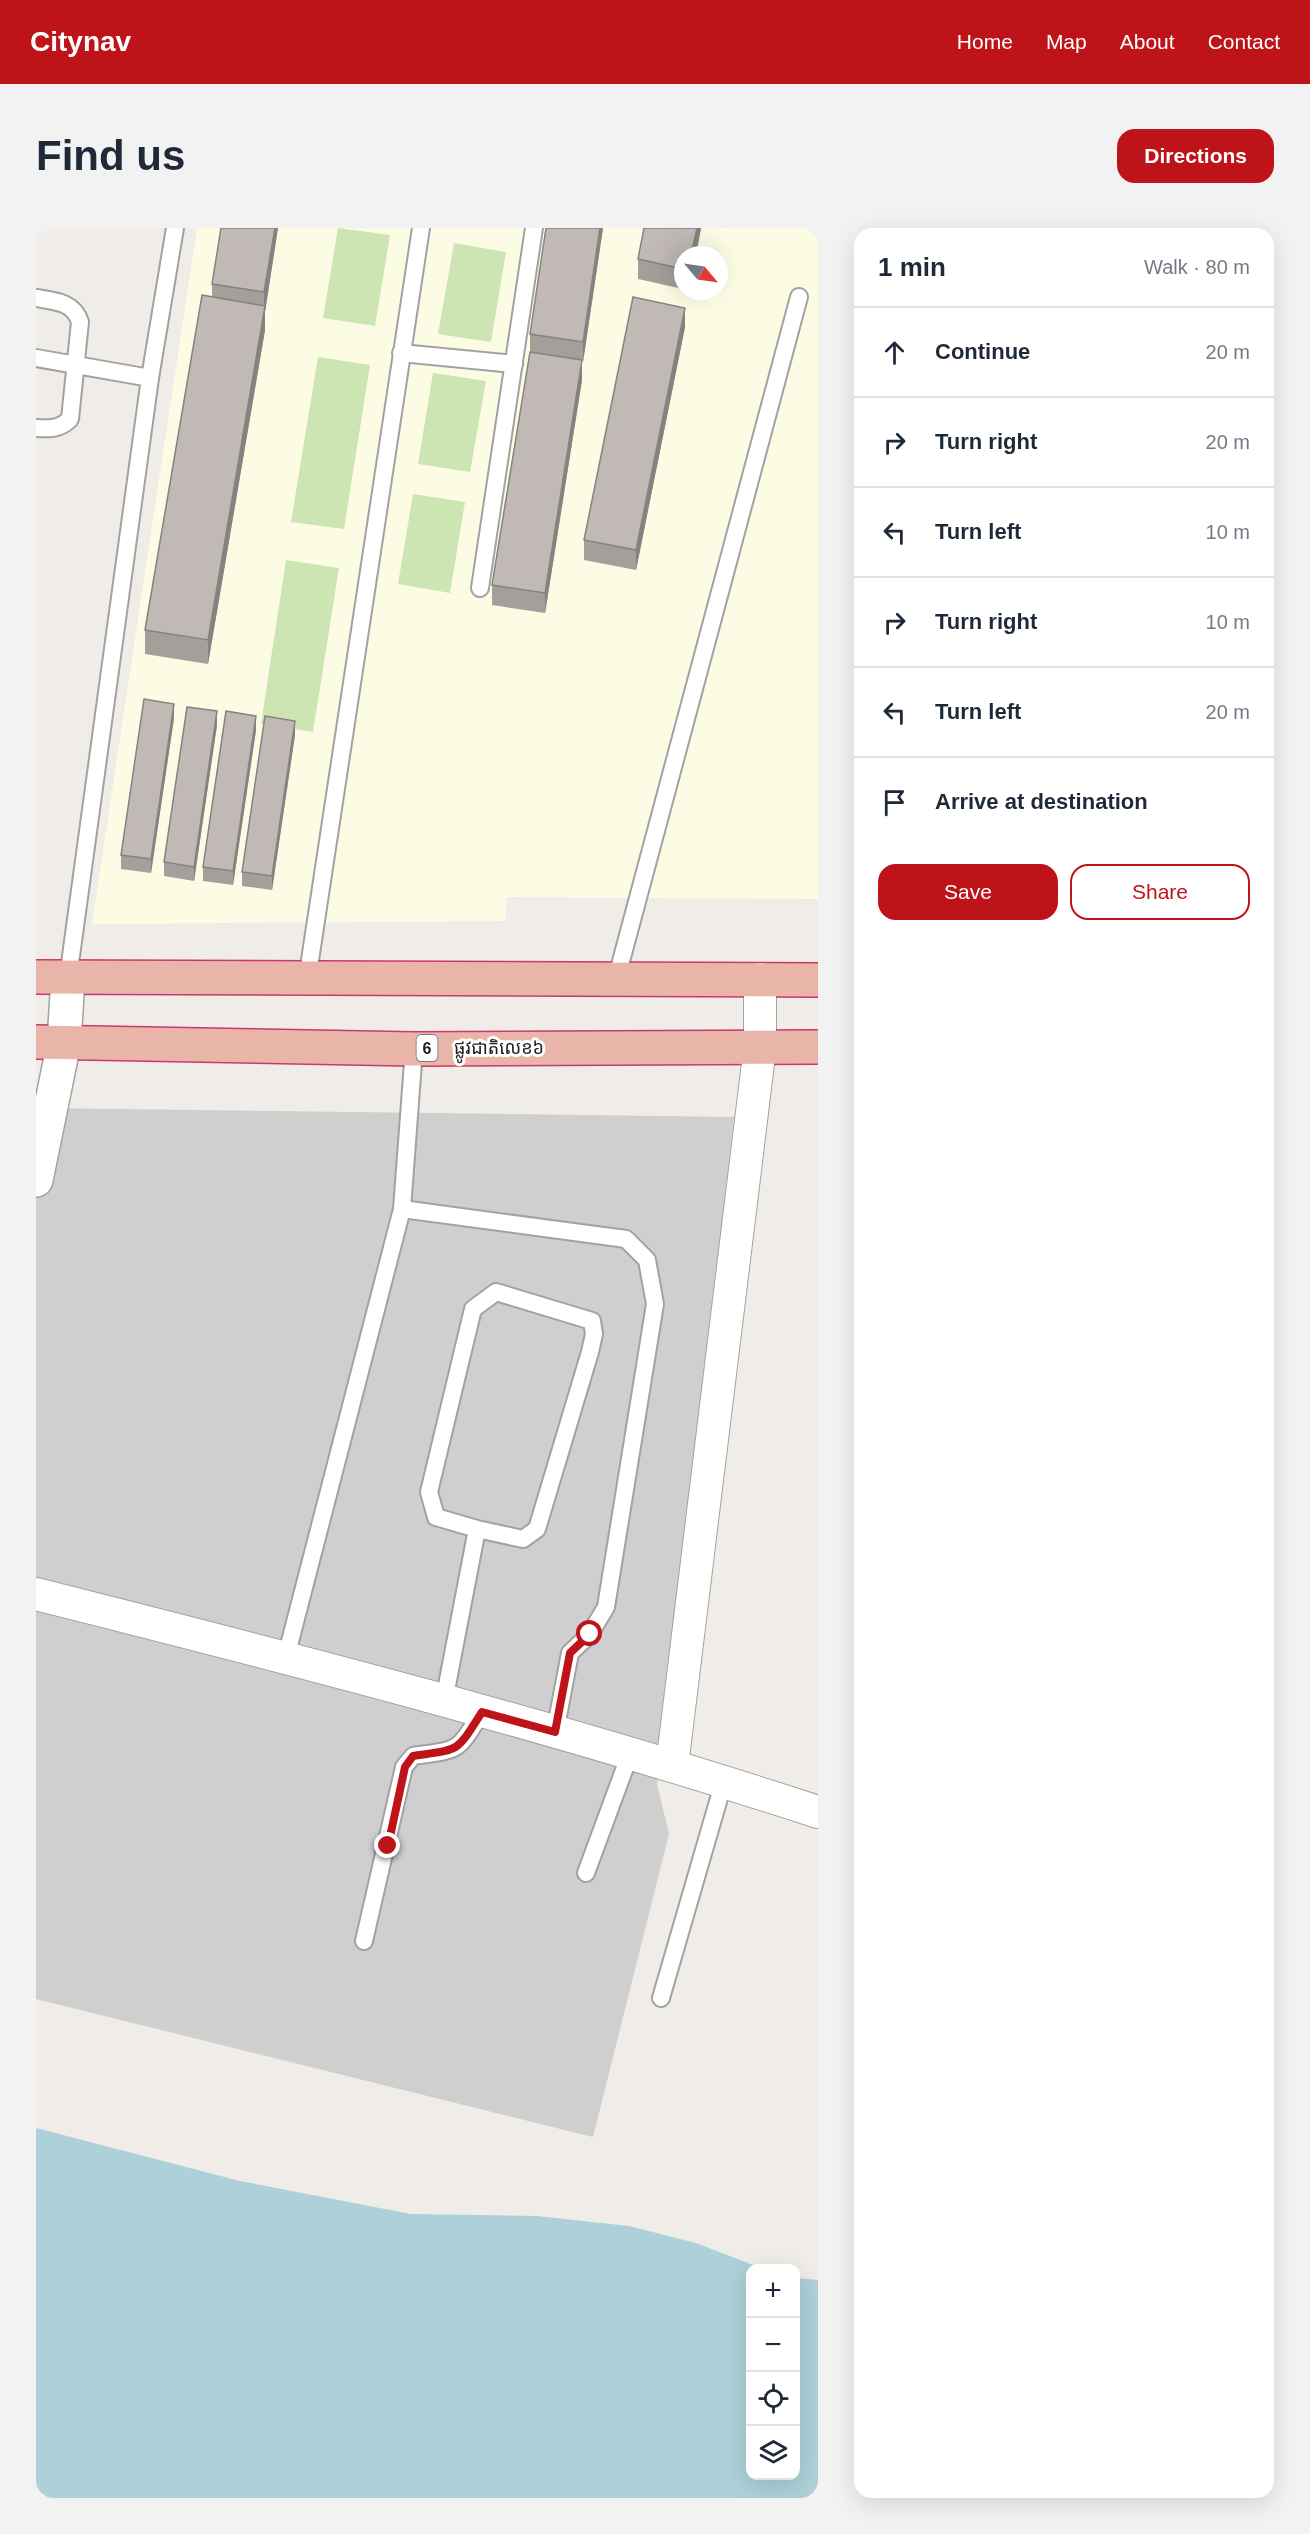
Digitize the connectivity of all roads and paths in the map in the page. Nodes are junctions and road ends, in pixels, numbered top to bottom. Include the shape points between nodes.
1 (175, 228) edge
2 (421, 228) edge
3 (534, 228) edge
4 (799, 297) dead end
5 (36, 298) edge
6 (401, 353) junction
7 (36, 358) edge
8 (77, 364) junction
9 (514, 364) junction
10 (150, 378) junction
11 (36, 428) edge
12 (480, 588) dead end
13 (36, 977) edge
14 (68, 978) junction
15 (760, 979) junction
16 (307, 980) junction
17 (616, 980) junction
18 (818, 980) edge
19 (50, 1043) edge
20 (760, 1047) junction
21 (818, 1047) edge
22 (414, 1048) junction
23 (36, 1180) edge
24 (402, 1209) junction
25 (477, 1529) junction
26 (36, 1594) edge
27 (286, 1657) junction
28 (444, 1701) junction
29 (482, 1712) junction
30 (555, 1732) junction
31 (630, 1754) junction
32 (672, 1766) junction
33 (724, 1781) junction
34 (818, 1812) edge
35 (586, 1873) dead end
36 (364, 1941) dead end
37 (661, 1998) dead end

1 - 10 lane
2 - 6 lane
3 - 9 lane
4 - 17 lane
5 - 8 lane via 63,302 77,313 81,322
6 - 9 lane
6 - 16 lane
7 - 8 lane
8 - 10 lane
8 - 11 lane via 70,419 51,429
9 - 12 lane
10 - 14 lane
13 - 14 highway
14 - 16 highway
14 - 19 street
15 - 17 highway
15 - 18 highway
15 - 20 street
16 - 17 highway
19 - 22 highway, ផ្លូវជាតិលេខ៦ / 6
19 - 23 street
20 - 21 highway, ផ្លូវជាតិលេខ៦ / 6
20 - 22 highway, ផ្លូវជាតិលេខ៦ / 6
20 - 32 street
22 - 24 lane
24 - 27 lane
24 - 30 lane via 626,1239 647,1260 656,1304 606,1607 590,1634 570,1653
25 - 25 lane via 523,1539 537,1529 594,1335 592,1321 496,1292 473,1309 429,1492 436,1517
25 - 28 lane
26 - 27 street
27 - 28 street
28 - 29 street
29 - 30 street
29 - 36 lane via 454,1750 413,1756 405,1767
30 - 31 street
31 - 32 street
31 - 35 lane
32 - 33 street
33 - 34 street
33 - 37 lane

